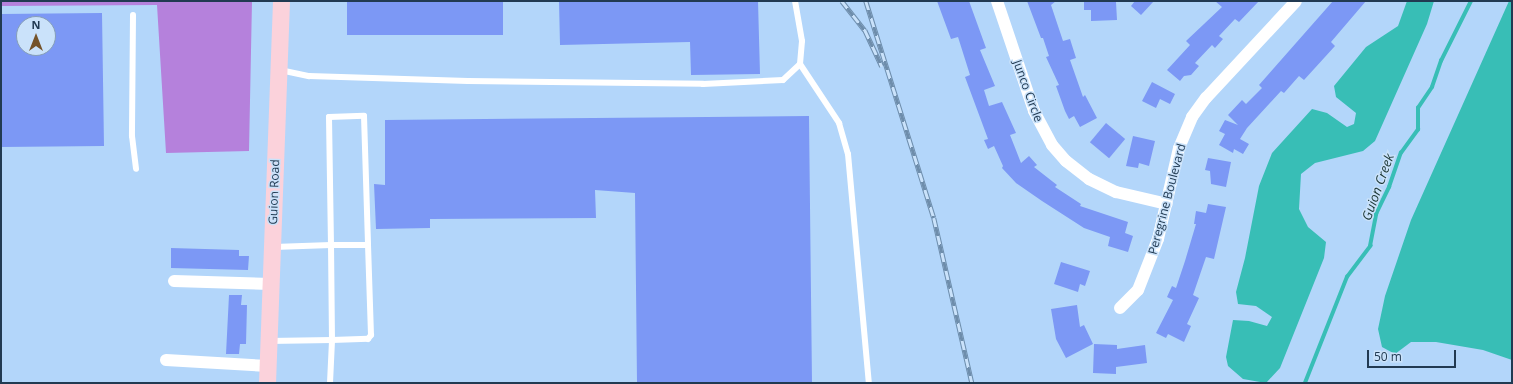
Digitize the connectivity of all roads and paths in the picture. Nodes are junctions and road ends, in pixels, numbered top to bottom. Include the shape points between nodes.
1 (282, 1) edge
2 (795, 1) edge
3 (997, 1) edge
4 (1296, 1) edge
5 (133, 15) dead end
6 (800, 64) junction
7 (279, 69) junction
8 (136, 169) dead end
9 (1167, 204) junction
10 (331, 245) junction
11 (368, 245) junction
12 (272, 247) junction
13 (174, 281) dead end
14 (271, 284) junction
15 (1120, 308) dead end
16 (332, 340) junction
17 (268, 341) junction
18 (166, 360) dead end
19 (268, 366) junction
20 (267, 383) edge
21 (330, 383) edge
22 (869, 383) edge

1 - 7 street, Guion Road
2 - 6 lane via 802,41
3 - 9 street, Junco Circle via 1034,110 1052,145 1066,161 1090,179 1116,192
4 - 9 street, Peregrine Boulevard via 1206,98 1192,117 1179,148
5 - 8 lane via 132,136
6 - 7 lane via 783,80 703,84 309,76
6 - 22 lane via 839,123 848,154
7 - 12 street, Guion Road
9 - 15 street, Peregrine Boulevard via 1158,239 1138,290
10 - 11 lane
10 - 11 lane via 329,117 364,116
10 - 12 lane
10 - 16 lane
11 - 16 lane via 371,335 368,339
12 - 14 street, Guion Road
13 - 14 street
14 - 17 street, Guion Road
16 - 17 lane
16 - 21 lane
17 - 19 street, Guion Road
18 - 19 street
19 - 20 street, Guion Road

